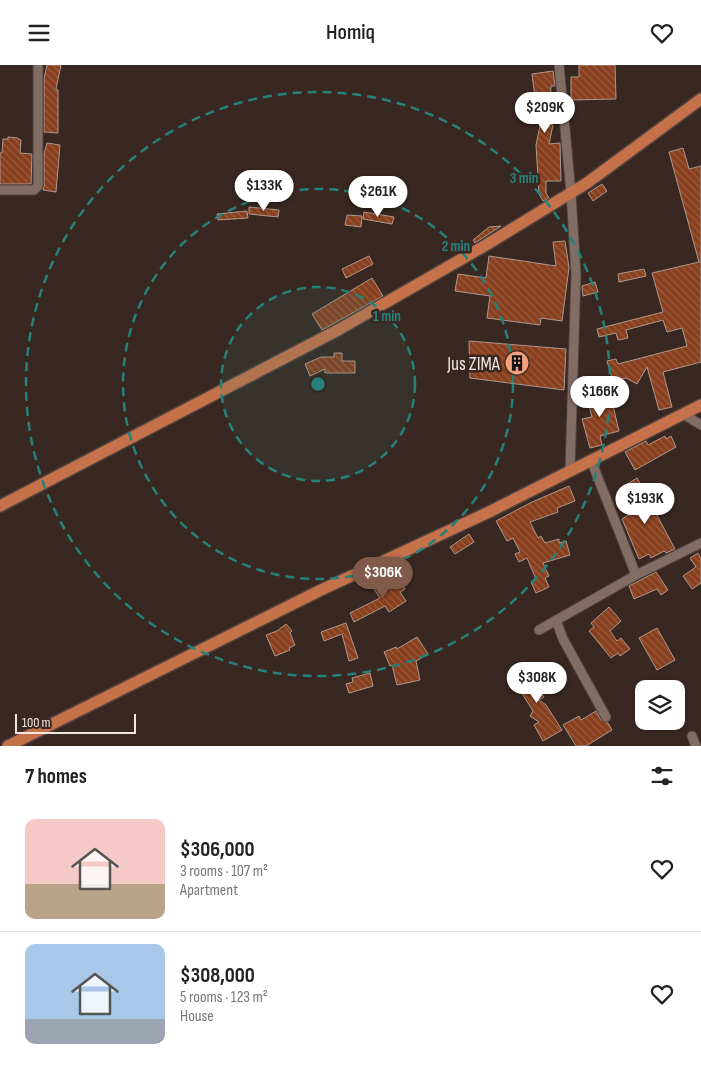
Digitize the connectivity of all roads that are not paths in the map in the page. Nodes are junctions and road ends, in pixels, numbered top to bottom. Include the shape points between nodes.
1 (38, 65) edge
2 (559, 65) edge
3 (701, 99) edge
4 (0, 190) edge
5 (571, 193) junction
6 (701, 405) edge
7 (683, 414) junction
8 (701, 425) edge
9 (591, 460) junction
10 (570, 470) junction
11 (0, 506) edge
12 (701, 543) edge
13 (636, 575) junction
14 (556, 621) junction
15 (539, 630) dead end
16 (606, 717) dead end
17 (692, 736) dead end
18 (8, 746) edge
19 (696, 746) edge

1 - 4 street via 38,185 34,190
2 - 5 street
3 - 5 main road
5 - 10 street via 576,274
5 - 11 main road via 338,330
6 - 7 main road
7 - 8 street
7 - 9 main road
9 - 10 main road
9 - 13 street
10 - 18 main road
12 - 13 street
13 - 14 street
14 - 15 street
14 - 16 street
17 - 19 street

